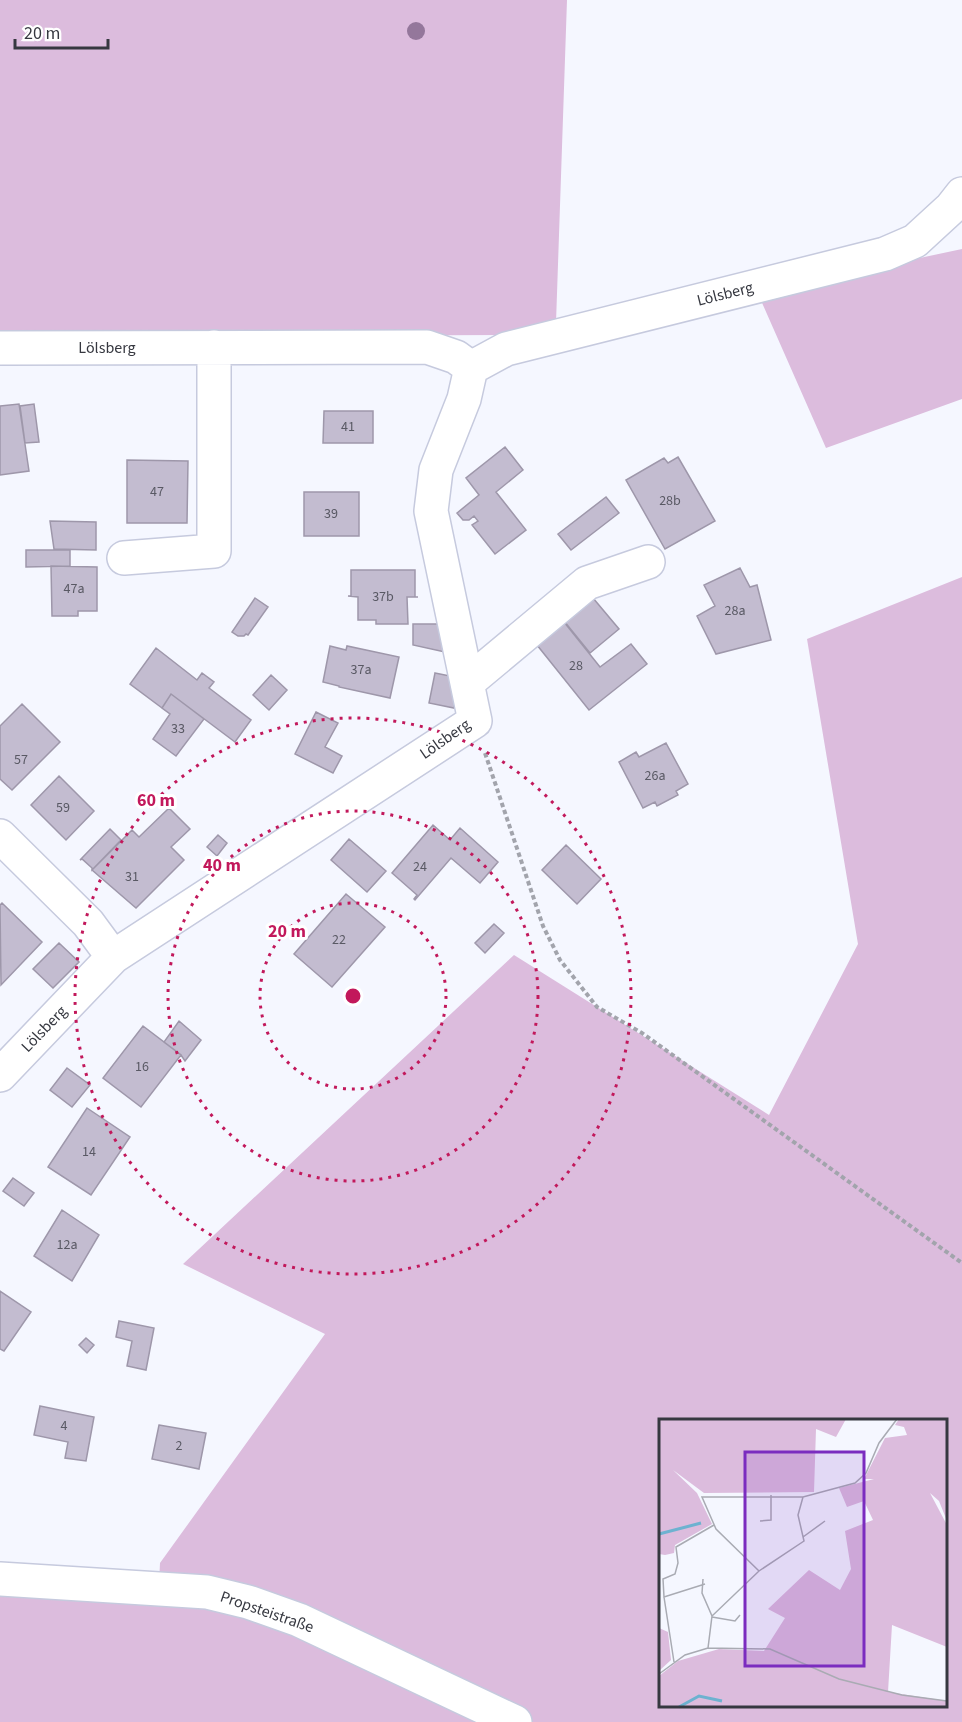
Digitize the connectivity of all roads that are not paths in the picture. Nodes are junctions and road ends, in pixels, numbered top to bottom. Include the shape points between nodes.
1 (962, 194) edge
2 (214, 347) junction
3 (0, 348) edge
4 (471, 368) junction
5 (124, 558) dead end
6 (648, 562) dead end
7 (467, 683) junction
8 (0, 836) edge
9 (113, 957) junction
10 (0, 1075) edge
11 (0, 1579) edge
12 (515, 1722) edge

1 - 4 street, Lölsberg via 915,241 885,254 506,349
2 - 3 street, Lölsberg
2 - 4 street, Lölsberg via 427,347 456,357
2 - 5 street via 214,551
4 - 7 street, Lölsberg via 464,399 436,470 431,511
6 - 7 street via 587,583
7 - 9 street, Lölsberg via 475,721
8 - 9 street via 88,923
9 - 10 street, Lölsberg
11 - 12 street, Propsteistraße via 207,1592 248,1602 299,1620

